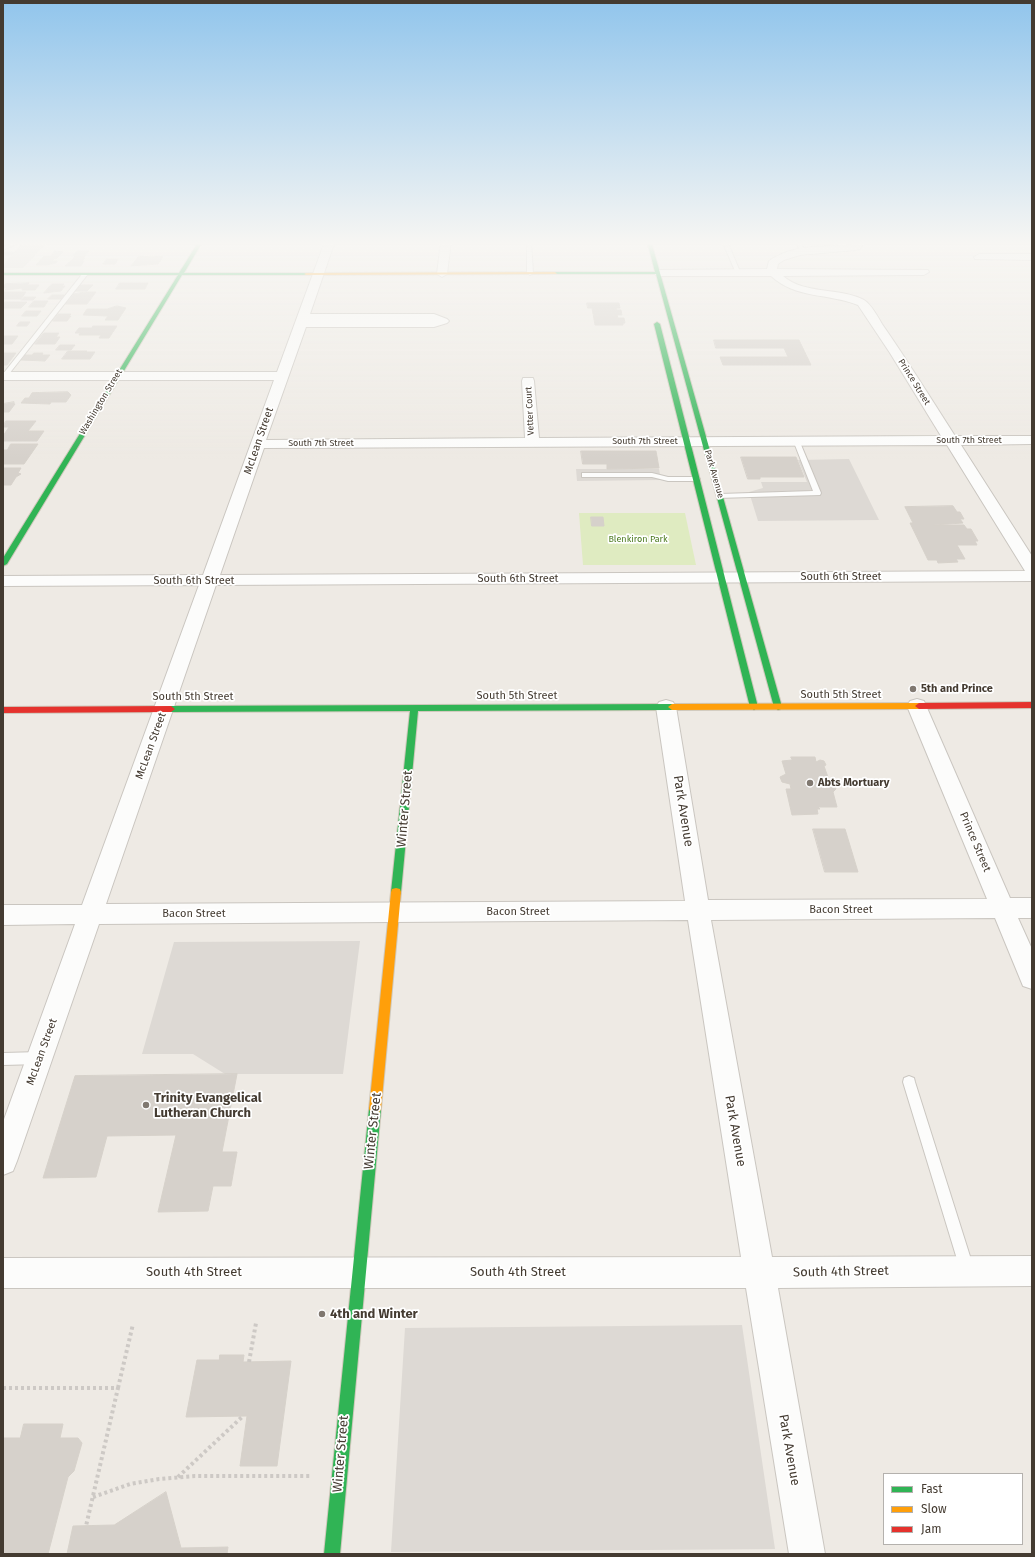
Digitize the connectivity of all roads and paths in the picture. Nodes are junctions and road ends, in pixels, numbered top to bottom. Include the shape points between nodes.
1 (53, 314) edge
2 (156, 314) edge
3 (304, 314) edge
4 (669, 314) edge
5 (869, 314) edge
6 (654, 315) dead end
7 (301, 321) junction
8 (117, 376) junction
9 (282, 376) junction
10 (3, 377) edge
11 (528, 381) dead end
12 (705, 440) junction
13 (796, 440) junction
14 (950, 440) junction
15 (1032, 440) edge
16 (532, 441) junction
17 (687, 441) junction
18 (258, 444) junction
19 (585, 475) dead end
20 (696, 479) junction
21 (720, 496) junction
22 (3, 564) edge
23 (1032, 569) edge
24 (1032, 576) edge
25 (721, 578) junction
26 (743, 578) junction
27 (3, 581) edge
28 (210, 581) junction
29 (1032, 705) edge
30 (917, 706) junction
31 (754, 707) junction
32 (778, 707) junction
33 (414, 708) junction
34 (666, 708) junction
35 (3, 710) edge
36 (164, 710) junction
37 (1003, 908) junction
38 (1032, 908) edge
39 (698, 911) junction
40 (395, 913) junction
41 (3, 915) edge
42 (91, 915) junction
43 (1032, 978) edge
44 (40, 1058) junction
45 (3, 1059) edge
46 (909, 1082) dead end
47 (3, 1161) edge
48 (968, 1271) junction
49 (1032, 1271) edge
50 (358, 1272) junction
51 (3, 1273) edge
52 (759, 1273) junction
53 (256, 1323) dead end
54 (133, 1324) dead end
55 (249, 1362) dead end
56 (3, 1388) edge
57 (118, 1388) junction
58 (242, 1417) dead end
59 (316, 1476) dead end
60 (177, 1477) junction
61 (93, 1497) junction
62 (86, 1526) dead end
63 (332, 1554) edge
64 (806, 1554) edge

1 - 10 lane
2 - 8 street, Washington Street
3 - 7 street, McLean Street
4 - 12 street, Park Avenue
5 - 14 street, Prince Street
6 - 17 street, Park Avenue
7 - 7 street via 434,323 443,321 434,318
7 - 9 street, McLean Street
8 - 9 street
8 - 10 street
8 - 22 street, Washington Street
9 - 18 street, McLean Street
11 - 16 street, Vetter Court
12 - 13 street, South 7th Street
12 - 17 street, South 7th Street
12 - 21 street, Park Avenue
13 - 14 street, South 7th Street
13 - 21 lane via 817,493
14 - 15 street, South 7th Street
14 - 23 street, Prince Street
16 - 17 street, South 7th Street
16 - 18 street, South 7th Street
17 - 20 street, Park Avenue
18 - 28 street, McLean Street
19 - 20 lane via 652,475 668,479
20 - 25 street, Park Avenue
21 - 26 street, Park Avenue
24 - 26 street, South 6th Street
25 - 26 street, South 6th Street
25 - 28 street, South 6th Street
25 - 31 street, Park Avenue
26 - 32 street, Park Avenue
27 - 28 street, South 6th Street
28 - 36 street, McLean Street
29 - 30 street, South 5th Street
30 - 32 street, South 5th Street
30 - 37 street, Prince Street
31 - 32 street, South 5th Street
31 - 34 street, South 5th Street
33 - 34 street, South 5th Street
33 - 36 street, South 5th Street
33 - 40 street, Winter Street
34 - 39 street, Park Avenue
35 - 36 street, South 5th Street
36 - 42 street, McLean Street
37 - 38 street, Bacon Street
37 - 39 street, Bacon Street
37 - 43 street, Prince Street
39 - 40 street, Bacon Street
39 - 52 street, Park Avenue
40 - 42 street, Bacon Street
40 - 50 street, Winter Street
41 - 42 street, Bacon Street
42 - 44 street, McLean Street
44 - 45 lane
44 - 47 street, McLean Street
46 - 48 lane
48 - 49 street, South 4th Street
48 - 52 street, South 4th Street
50 - 51 street, South 4th Street
50 - 52 street, South 4th Street
50 - 63 street, Winter Street
52 - 64 street, Park Avenue
53 - 55 path
54 - 57 path
56 - 57 path
57 - 61 path
58 - 60 path
59 - 60 path
60 - 61 path via 130,1484
61 - 62 path

